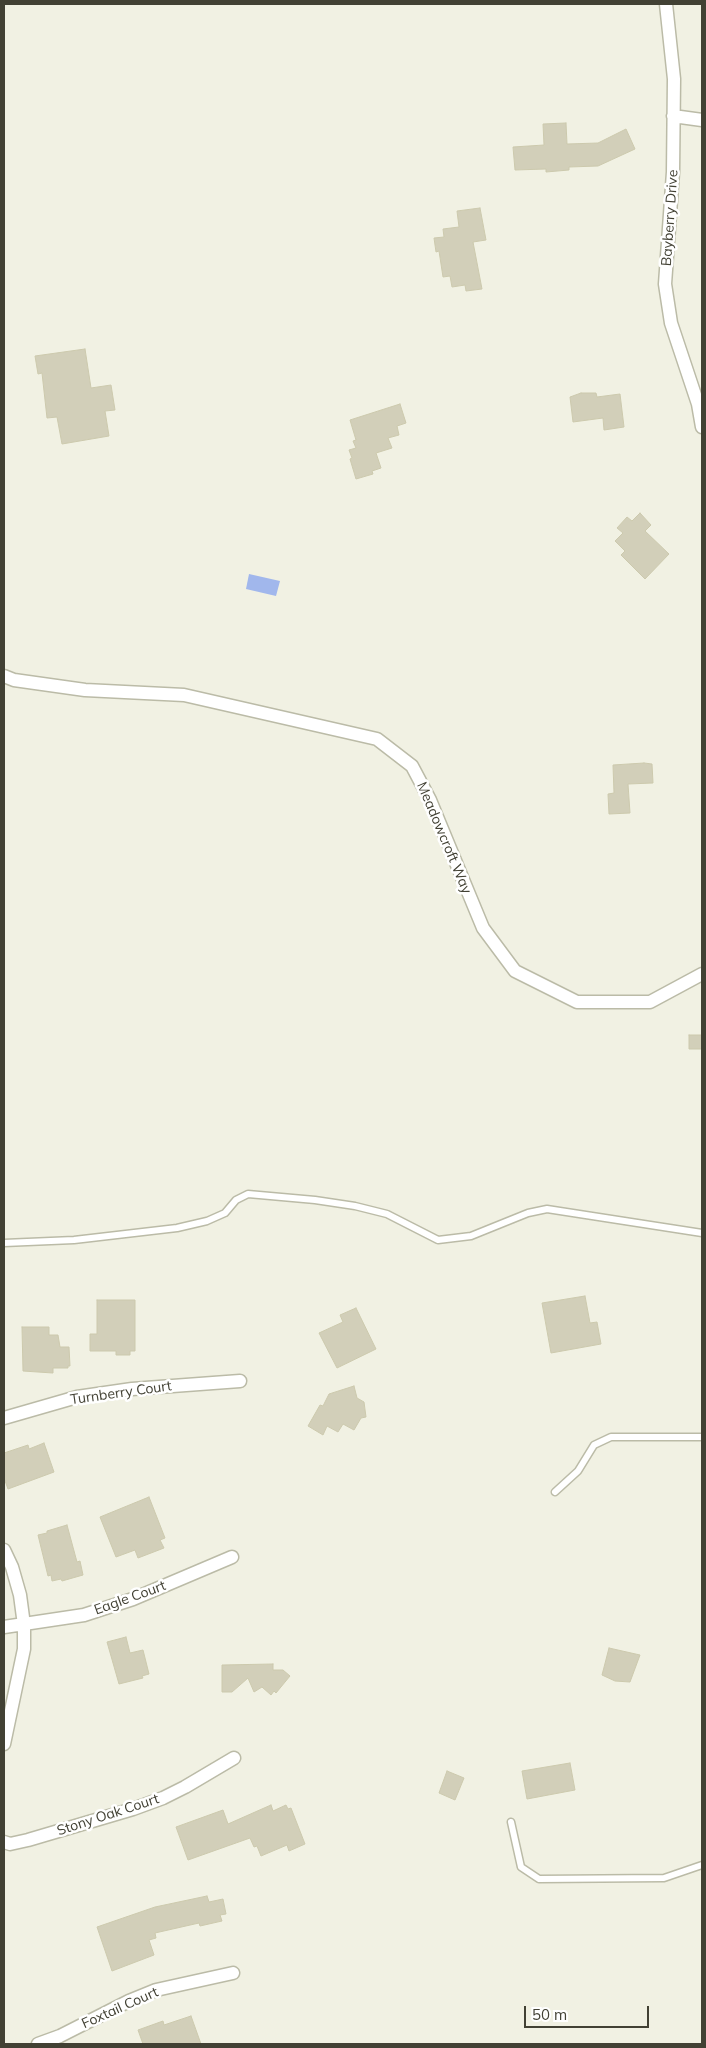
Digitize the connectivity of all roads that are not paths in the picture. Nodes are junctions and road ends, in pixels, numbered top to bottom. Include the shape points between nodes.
1 (666, 4) edge
2 (674, 116) junction
3 (702, 120) edge
4 (702, 428) edge
5 (4, 676) edge
6 (702, 974) edge
7 (702, 1233) edge
8 (4, 1243) edge
9 (240, 1382) dead end
10 (4, 1418) edge
11 (702, 1437) edge
12 (555, 1492) dead end
13 (4, 1550) edge
14 (232, 1557) dead end
15 (24, 1625) junction
16 (4, 1628) edge
17 (4, 1744) edge
18 (234, 1758) dead end
19 (511, 1822) dead end
20 (4, 1842) edge
21 (702, 1865) edge
22 (233, 1973) dead end
23 (38, 2044) edge

1 - 2 street, Bayberry Drive via 674,79
2 - 3 street
2 - 4 street, Bayberry Drive via 665,284 672,323 698,404
5 - 6 street, Meadowcroft Way via 85,690 184,695 377,739 412,766 430,800 483,928 515,971 577,1002 650,1002
7 - 8 lane via 548,1209 528,1212 471,1236 438,1240 387,1214 355,1206 248,1194 207,1221 177,1228 74,1240
9 - 10 street, Turnberry Court via 132,1389 86,1396
11 - 12 lane via 612,1437 594,1445 578,1471
13 - 15 street via 20,1595
14 - 15 street, Eagle Court via 133,1600 84,1615
15 - 16 street, Eagle Court
15 - 17 street via 24,1649
18 - 20 street, Stony Oak Court via 170,1794 132,1809 28,1840
19 - 21 lane via 521,1867 539,1879 664,1878
22 - 23 street, Foxtail Court via 156,1990

